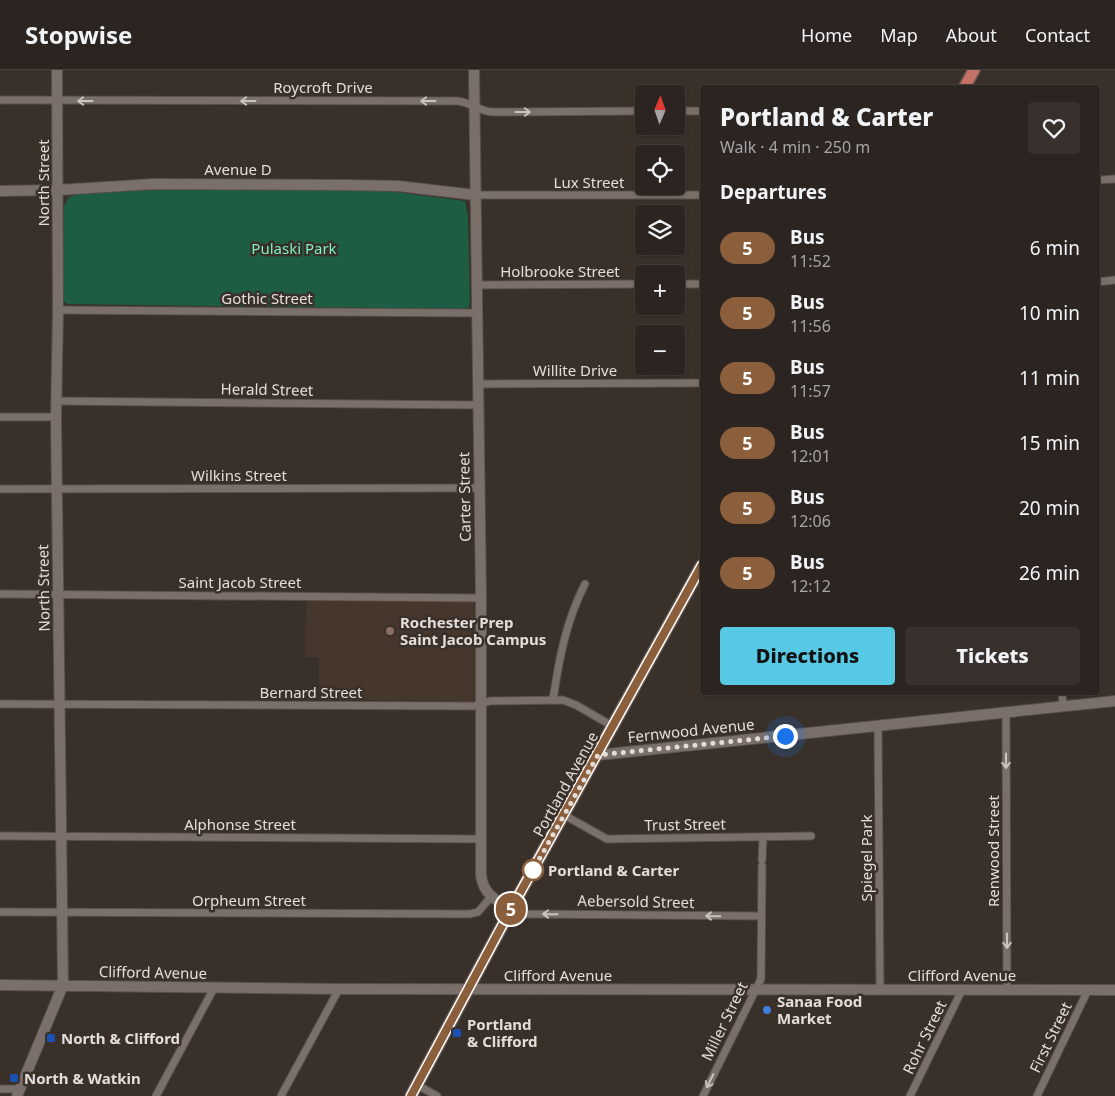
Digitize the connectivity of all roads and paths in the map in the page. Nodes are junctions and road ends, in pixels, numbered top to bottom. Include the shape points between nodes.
1 (57, 70) edge
2 (474, 70) edge
3 (974, 70) edge
4 (966, 85) edge
5 (0, 100) edge
6 (57, 101) junction
7 (475, 108) junction
8 (635, 111) edge
9 (685, 111) edge
10 (700, 111) edge
11 (1115, 179) edge
12 (1100, 180) edge
13 (0, 190) edge
14 (58, 190) junction
15 (475, 195) junction
16 (700, 195) edge
17 (1115, 280) edge
18 (1100, 282) edge
19 (635, 284) edge
20 (685, 284) edge
21 (700, 284) edge
22 (476, 285) junction
23 (58, 310) junction
24 (477, 313) junction
25 (700, 383) edge
26 (478, 384) junction
27 (56, 401) junction
28 (478, 405) junction
29 (0, 416) edge
30 (56, 417) junction
31 (56, 488) junction
32 (479, 488) junction
33 (0, 489) edge
34 (700, 569) edge
35 (585, 584) dead end
36 (0, 594) edge
37 (58, 594) junction
38 (481, 598) junction
39 (1062, 695) edge
40 (553, 700) junction
41 (1115, 701) edge
42 (481, 703) junction
43 (0, 704) edge
44 (60, 704) junction
45 (1063, 706) junction
46 (1006, 712) junction
47 (878, 726) junction
48 (614, 727) junction
49 (598, 755) junction
50 (564, 815) junction
51 (0, 836) edge
52 (61, 836) junction
53 (811, 836) dead end
54 (763, 837) junction
55 (481, 839) junction
56 (491, 897) junction
57 (511, 909) junction
58 (0, 912) edge
59 (62, 913) junction
60 (761, 916) junction
61 (0, 985) edge
62 (62, 985) junction
63 (214, 988) junction
64 (339, 989) junction
65 (467, 989) junction
66 (755, 990) junction
67 (880, 990) junction
68 (962, 990) junction
69 (1007, 990) junction
70 (1088, 990) junction
71 (1115, 990) edge
72 (417, 1085) junction
73 (0, 1089) edge
74 (18, 1092) edge
75 (156, 1096) edge
76 (281, 1096) edge
77 (411, 1096) edge
78 (437, 1096) edge
79 (703, 1096) edge
80 (910, 1096) edge
81 (1037, 1096) edge

1 - 6 street, North Street
2 - 7 street, Carter Street
3 - 4 main road
5 - 6 street, Roycroft Drive
7 -> 6 street, Roycroft Drive via 457,101
6 - 14 street, North Street
7 -> 8 street, Roycroft Drive via 492,112
7 - 15 street, Carter Street
9 - 10 street
11 - 12 street
13 - 14 street, Avenue D
14 - 15 street, Avenue D via 154,184 344,185 398,186
14 - 23 street, North Street
15 - 16 street, Lux Street
15 - 22 street, Carter Street
17 - 18 street
19 - 22 street, Holbrooke Street
20 - 21 street
22 - 24 street, Carter Street
23 - 24 street, Gothic Street
23 - 27 street, North Street
24 - 26 street, Carter Street
25 - 26 street, Willite Drive
26 - 28 street, Carter Street
27 - 28 street, Herald Street
27 - 30 street, North Street
28 - 32 street, Carter Street
29 - 30 street
30 - 31 street, North Street
31 - 32 street, Wilkins Street
31 - 33 street, Wilkins Street
31 - 37 street, North Street
32 - 38 street, Carter Street
34 - 48 main road, Portland Avenue
35 - 40 street via 568,623
36 - 37 street, Saint Jacob Street
37 - 38 street, Saint Jacob Street
37 - 44 street, North Street
38 - 42 street, Carter Street
39 - 45 street
40 - 42 street, Bernard Street
40 - 48 street, Bernard Street via 570,702
41 - 45 street, Fernwood Avenue
42 - 44 street, Bernard Street via 473,706
42 - 55 street, Carter Street
43 - 44 street, Bernard Street
44 - 52 street, North Street
45 - 46 street, Fernwood Avenue
46 - 47 street, Fernwood Avenue
46 -> 69 street, Renwood Street
47 - 49 street, Fernwood Avenue
47 - 67 street, Spiegel Park
48 - 49 main road, Portland Avenue
49 - 50 main road, Portland Avenue
50 - 54 street, Trust Street via 607,838
50 - 57 main road, Portland Avenue
51 - 52 street, Alphonse Street
52 - 55 street, Alphonse Street
52 - 59 street, North Street
53 - 54 street, Trust Street
54 - 60 street, Miller Street
55 - 56 street, Carter Street via 482,884
56 - 57 street
56 - 59 street, Orpheum Street via 478,912 470,914
60 -> 57 street, Aebersold Street via 526,914
57 - 65 main road, Portland Avenue
58 - 59 street, Orpheum Street
59 - 62 street, North Street
60 - 66 street, Miller Street via 761,979
61 - 62 street, Clifford Avenue
62 - 63 street, Clifford Avenue
62 - 74 street, North Street
63 - 64 street, Clifford Avenue
63 - 75 street
64 - 65 street, Clifford Avenue
64 - 76 street
65 - 66 street, Clifford Avenue
65 - 72 main road, Portland Avenue
66 - 67 street, Clifford Avenue
66 -> 79 street, Miller Street
67 - 68 street, Clifford Avenue
68 - 69 street, Clifford Avenue
68 - 80 street, Rohr Street
69 - 70 street, Clifford Avenue
70 - 71 street, Clifford Avenue
70 - 81 street, First Street
72 - 77 main road, Portland Avenue
72 - 78 street
73 - 74 street

